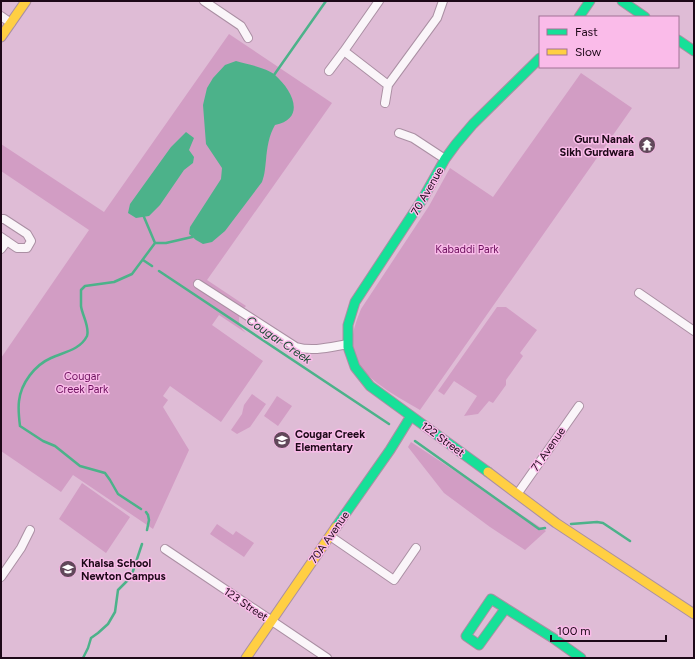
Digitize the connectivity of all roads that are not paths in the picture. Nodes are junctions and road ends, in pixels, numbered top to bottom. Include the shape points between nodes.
1 (26, 1) edge
2 (204, 1) edge
3 (379, 1) edge
4 (443, 1) edge
5 (590, 1) edge
6 (622, 1) edge
7 (1, 16) edge
8 (580, 16) edge
9 (644, 16) edge
10 (11, 23) junction
11 (1, 37) edge
12 (248, 38) dead end
13 (679, 41) edge
14 (344, 51) junction
15 (694, 51) edge
16 (539, 59) edge
17 (329, 71) dead end
18 (388, 85) junction
19 (385, 103) dead end
20 (399, 133) dead end
21 (445, 159) junction
22 (1, 219) edge
23 (4, 239) edge
24 (1, 249) edge
25 (198, 284) dead end
26 (639, 293) dead end
27 (694, 331) edge
28 (348, 344) junction
29 (579, 406) dead end
30 (411, 416) junction
31 (518, 493) junction
32 (30, 530) dead end
33 (330, 536) junction
34 (416, 548) dead end
35 (165, 549) dead end
36 (1, 576) edge
37 (505, 609) junction
38 (694, 614) edge
39 (271, 621) junction
40 (246, 658) edge
41 (327, 658) edge
42 (581, 658) edge

1 - 10 street
2 - 12 street via 241,26
3 - 14 street
4 - 18 street via 437,18
5 - 8 street
6 - 9 street
7 - 10 street
10 - 11 street
13 - 15 street
14 - 17 street
14 - 18 street
16 - 21 street, 70 Avenue via 473,124
18 - 19 street
20 - 21 street via 414,138
21 - 28 street, 70 Avenue via 422,200 355,302 350,317
22 - 23 street via 27,234 31,241 27,248 17,248
23 - 24 street
25 - 28 street via 296,347 314,350
26 - 27 street
28 - 30 street, 122 Street via 351,358 360,375 370,386
29 - 31 street, 71 Avenue
30 - 31 street, 122 Street
30 - 33 street, 70A Avenue
31 - 38 street, 122 Street via 566,530
32 - 36 street
33 - 34 street via 394,580
33 - 39 street, 70A Avenue
35 - 39 street, 123 Street
37 - 37 street via 491,599 466,636 479,645
37 - 42 street
39 - 40 street, 70A Avenue
39 - 41 street, 123 Street

